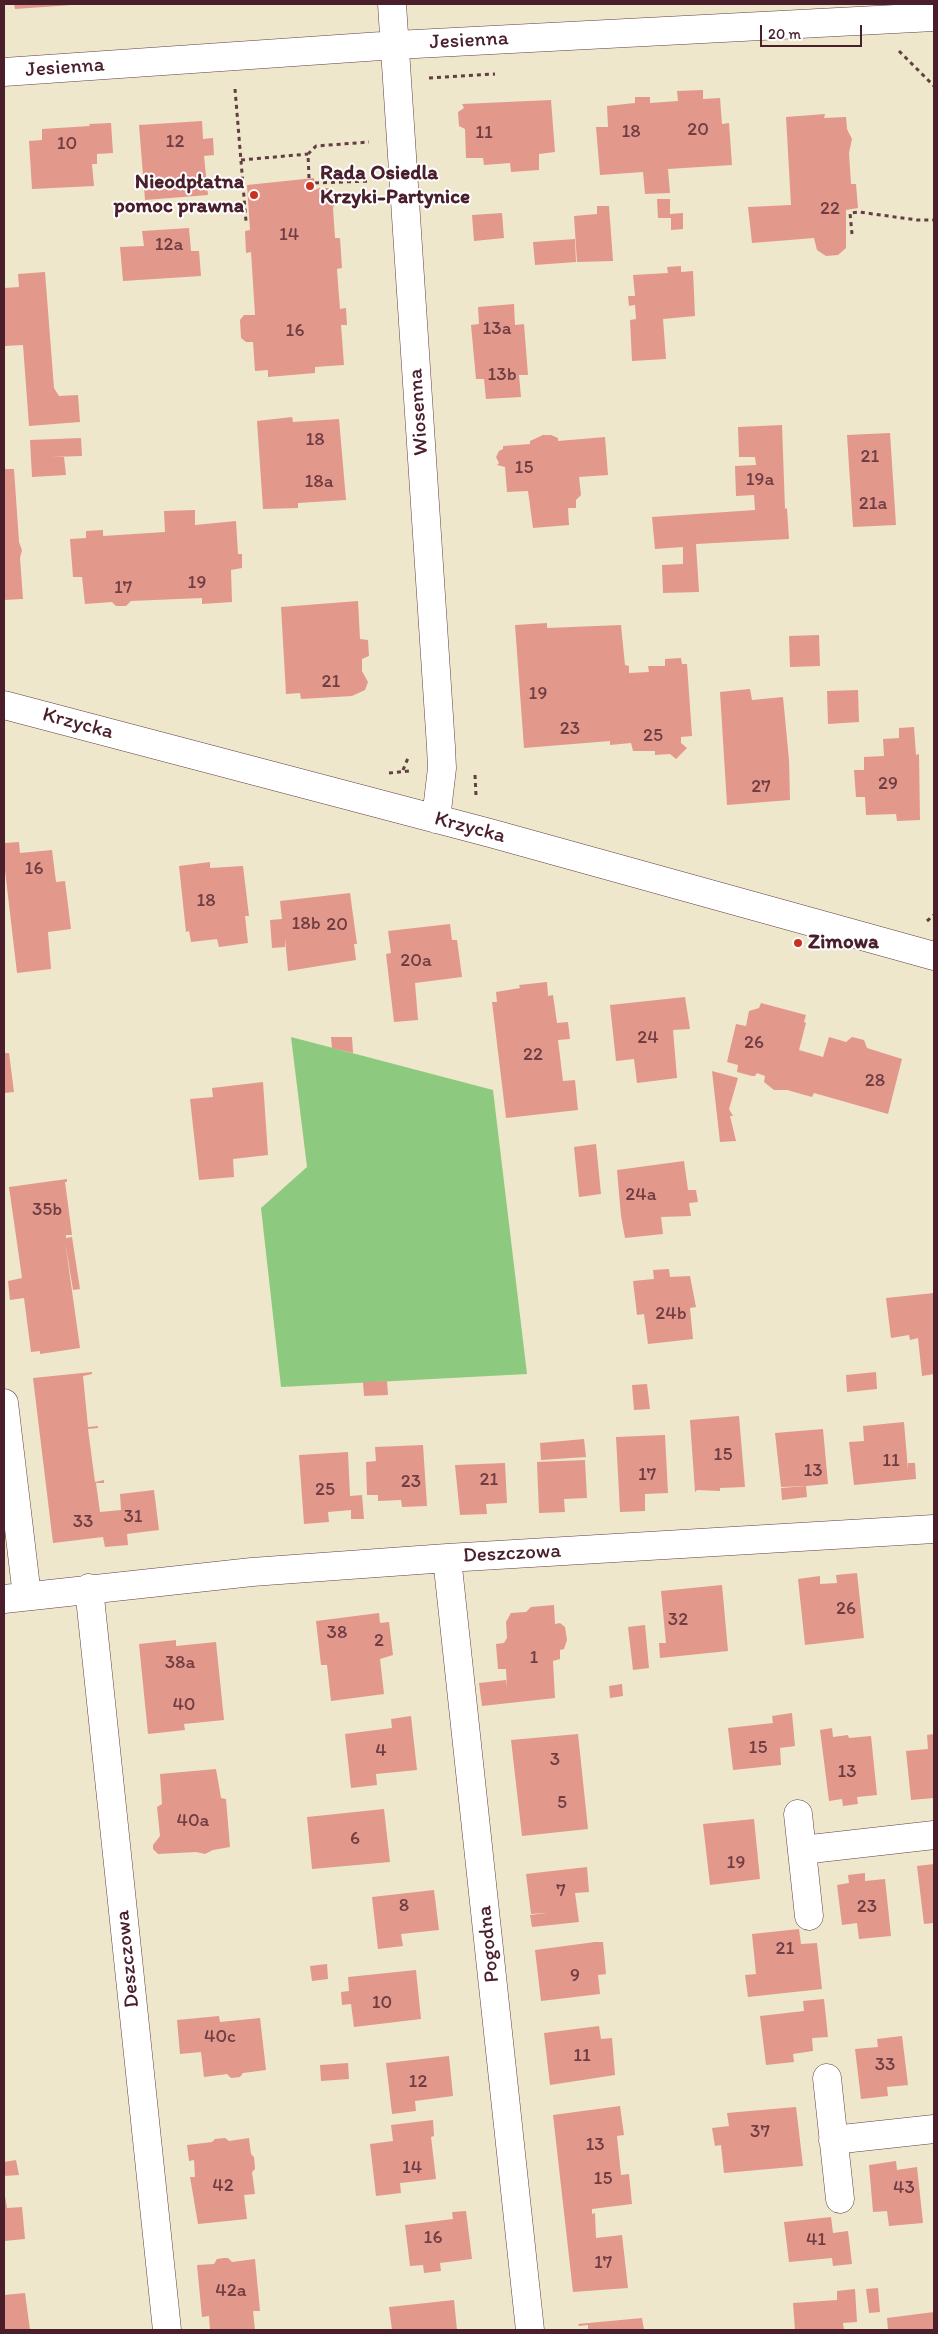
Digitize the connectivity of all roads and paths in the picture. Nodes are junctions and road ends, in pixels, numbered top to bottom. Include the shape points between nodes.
1 (392, 4) edge
2 (934, 17) edge
3 (396, 45) junction
4 (4, 72) edge
5 (236, 89) dead end
6 (370, 142) dead end
7 (308, 154) junction
8 (241, 160) junction
9 (309, 178) dead end
10 (373, 181) dead end
11 (315, 183) dead end
12 (249, 220) dead end
13 (934, 220) edge
14 (852, 234) dead end
15 (4, 704) edge
16 (436, 819) junction
17 (934, 915) edge
18 (926, 921) dead end
19 (934, 956) edge
20 (4, 1403) edge
21 (934, 1529) edge
22 (447, 1558) junction
23 (90, 1588) junction
24 (15, 1597) edge
25 (798, 1814) dead end
26 (934, 1835) edge
27 (802, 1850) junction
28 (809, 1916) dead end
29 (827, 2078) dead end
30 (934, 2130) edge
31 (833, 2140) junction
32 (840, 2199) dead end
33 (167, 2330) edge
34 (530, 2330) edge

1 - 3 street, Wiosenna
2 - 3 street, Jesienna
3 - 4 street, Jesienna
3 - 16 street, Wiosenna via 441,747
5 - 8 path
6 - 7 path via 316,146
7 - 8 path
7 - 9 path
8 - 12 path via 246,221
10 - 11 path
13 - 14 path via 850,213
15 - 16 street, Krzycka
16 - 19 street, Krzycka
17 - 18 path
20 - 24 street, Deszczowa
21 - 22 street, Deszczowa
22 - 23 street, Deszczowa via 235,1573
22 - 34 street, Pogodna
23 - 24 street, Deszczowa
23 - 33 street, Deszczowa
25 - 27 street
26 - 27 street
27 - 28 street
29 - 31 street
30 - 31 street
31 - 32 street

